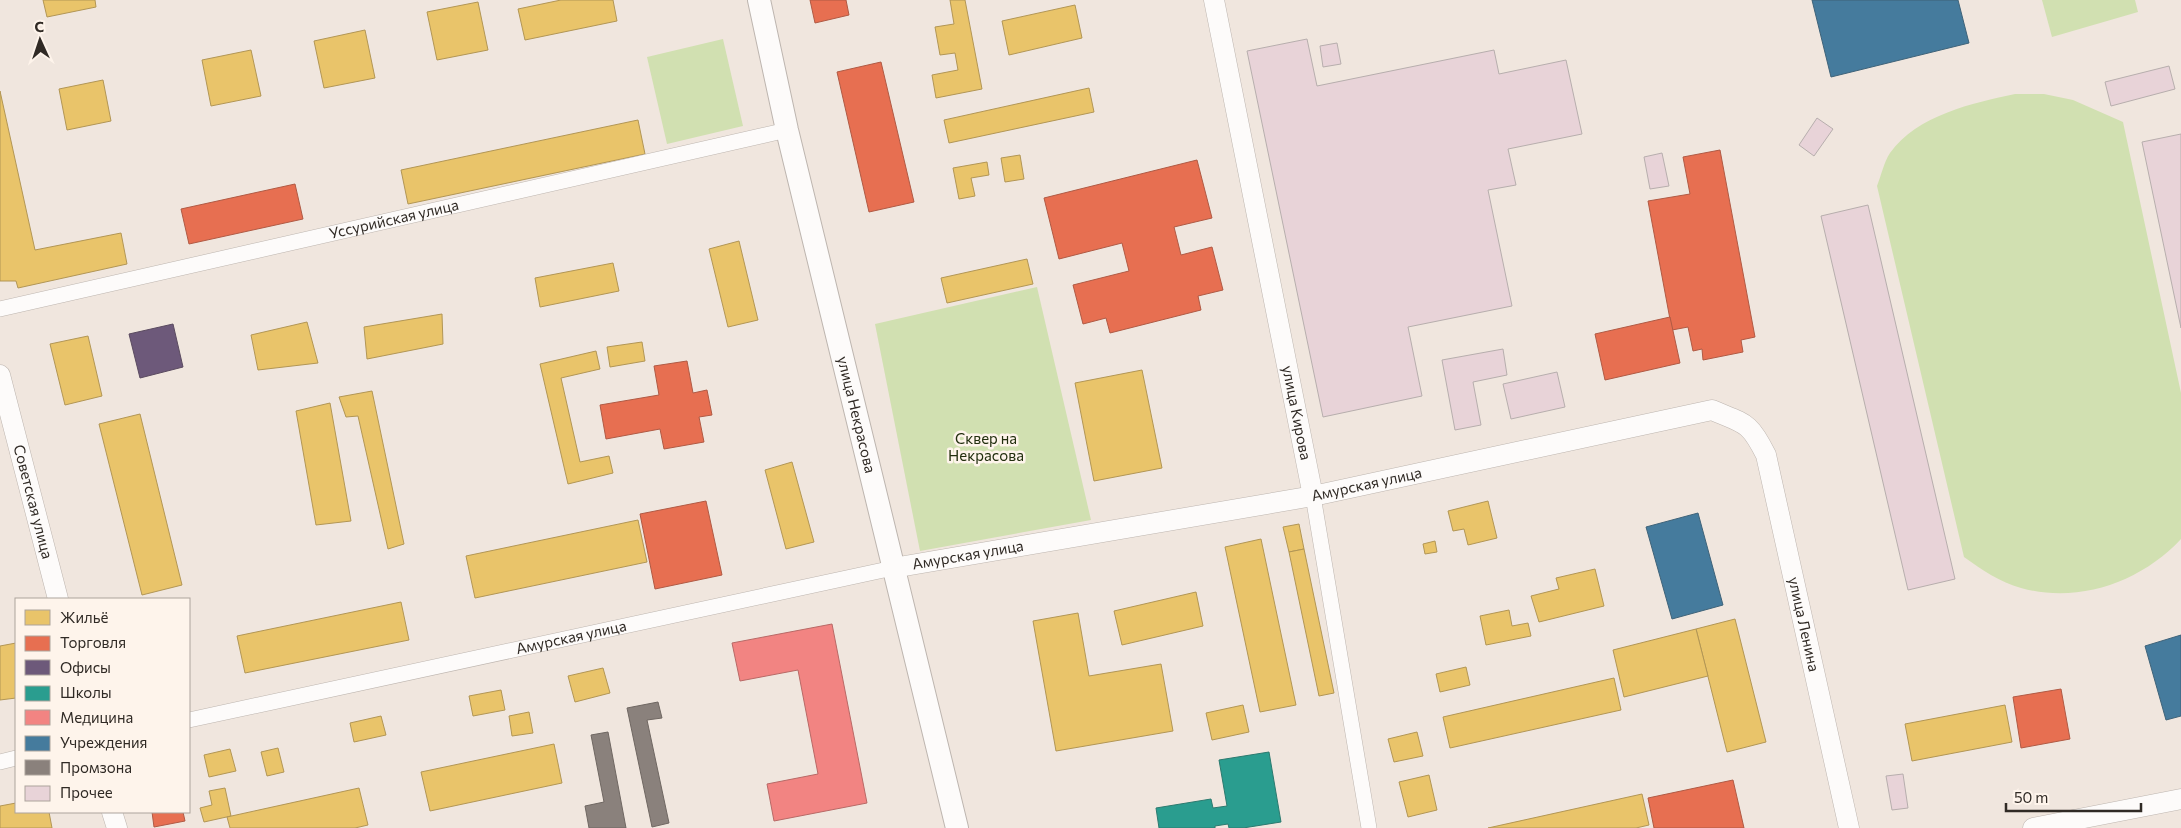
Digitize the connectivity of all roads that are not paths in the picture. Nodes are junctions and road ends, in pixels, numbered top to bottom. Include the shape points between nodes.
1 (760, 0) edge
2 (1214, 0) edge
3 (787, 130) junction
4 (0, 309) edge
5 (0, 375) edge
6 (1748, 425) joint
7 (1313, 496) junction
8 (893, 568) junction
9 (58, 598) edge
10 (190, 720) edge
11 (15, 758) edge
12 (0, 762) edge
13 (2181, 799) edge
14 (112, 813) edge
15 (116, 828) edge
16 (957, 828) edge
17 (1369, 828) edge
18 (1849, 828) edge
19 (2032, 828) edge

1 - 3 main road, улица Некрасова
2 - 7 main road, улица Кирова
3 - 4 street, Уссурийская улица
3 - 8 main road, улица Некрасова
5 - 9 main road, Советская улица
6 - 7 main road, Амурская улица via 1712,410
6 - 18 main road, улица Ленина via 1766,455
7 - 8 main road, Амурская улица
7 - 17 street, улица Кирова
8 - 10 street, Амурская улица
8 - 16 main road, улица Некрасова
11 - 12 street
13 - 19 main road
14 - 15 main road

